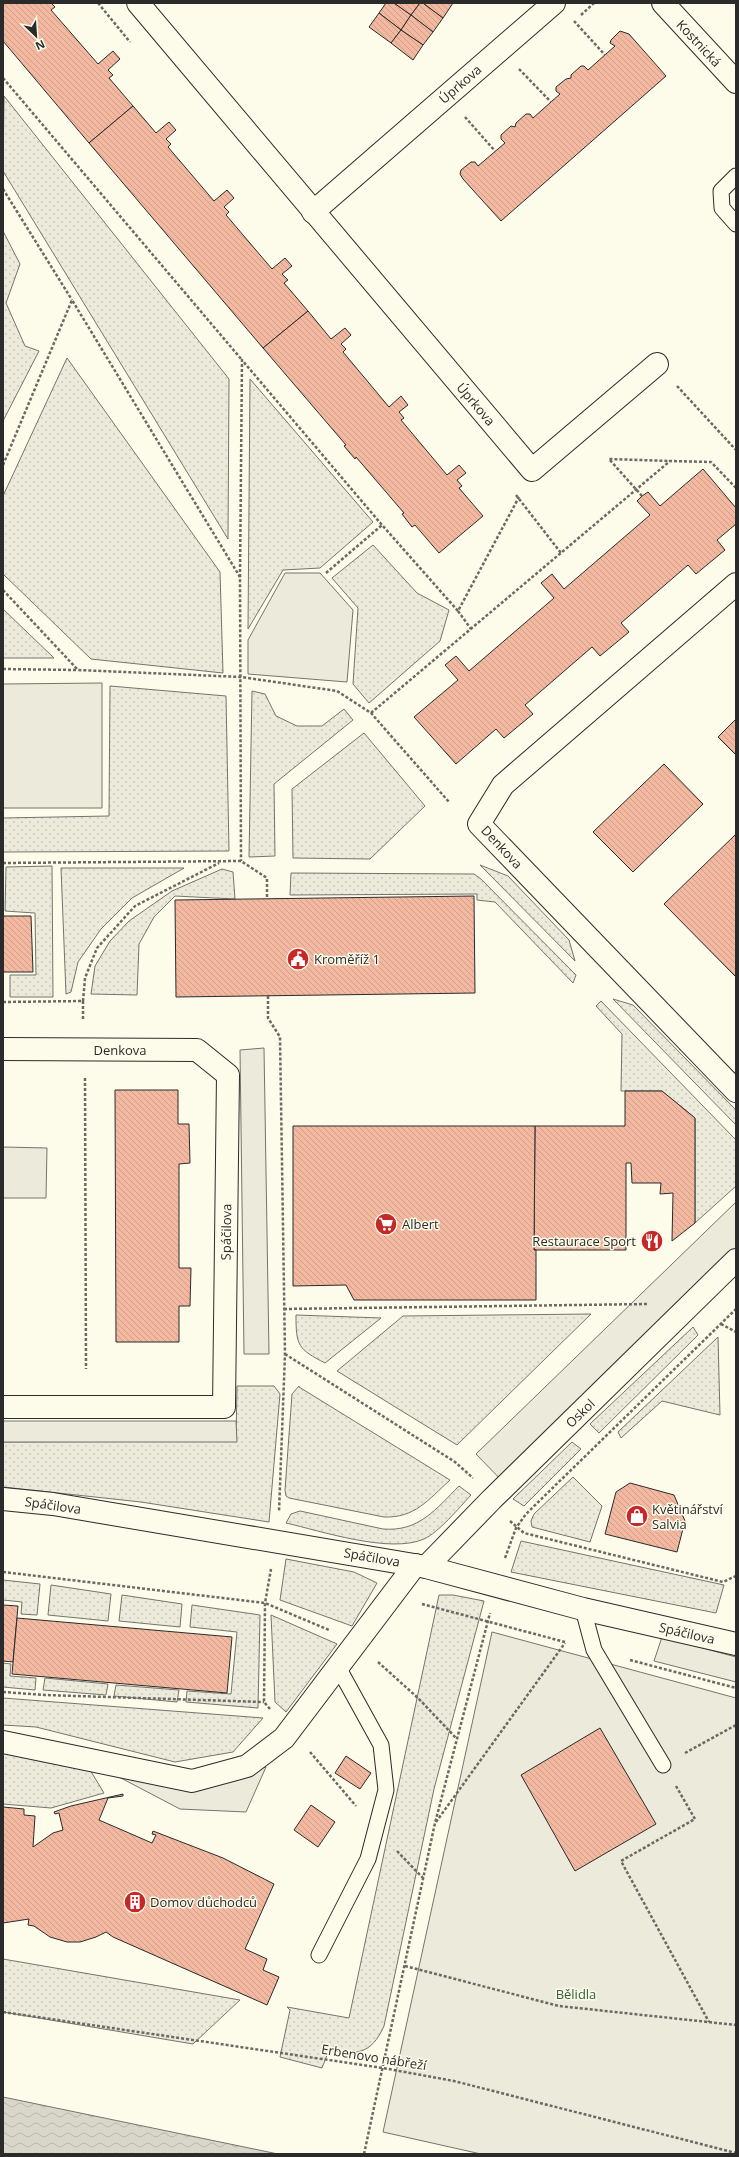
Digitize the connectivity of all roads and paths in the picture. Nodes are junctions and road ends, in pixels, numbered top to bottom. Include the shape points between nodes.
1 (138, 3) edge
2 (554, 3) edge
3 (663, 3) edge
4 (574, 21) dead end
5 (605, 55) dead end
6 (519, 69) dead end
7 (3, 78) edge
8 (736, 82) edge
9 (3, 84) edge
10 (8, 84) junction
11 (551, 102) dead end
12 (465, 117) dead end
13 (495, 151) dead end
14 (736, 176) edge
15 (3, 189) edge
16 (313, 212) junction
17 (736, 224) edge
18 (72, 300) junction
19 (242, 360) junction
20 (657, 364) joint
21 (736, 450) edge
22 (670, 461) junction
23 (3, 465) edge
24 (532, 470) junction
25 (736, 488) edge
26 (636, 489) junction
27 (642, 496) dead end
28 (382, 525) junction
29 (326, 573) dead end
30 (240, 578) junction
31 (736, 584) edge
32 (3, 590) edge
33 (458, 611) junction
34 (471, 629) junction
35 (3, 669) edge
36 (78, 670) junction
37 (241, 677) junction
38 (371, 713) junction
39 (449, 802) dead end
40 (241, 861) junction
41 (219, 862) junction
42 (3, 863) edge
43 (267, 898) dead end
44 (268, 996) dead end
45 (3, 1002) edge
46 (3, 1049) edge
47 (228, 1075) joint
48 (85, 1076) dead end
49 (736, 1091) edge
50 (736, 1260) edge
51 (652, 1304) dead end
52 (284, 1309) junction
53 (736, 1309) edge
54 (721, 1324) junction
55 (736, 1332) edge
56 (285, 1354) junction
57 (86, 1369) dead end
58 (3, 1407) edge
59 (476, 1481) dead end
60 (3, 1499) edge
61 (279, 1515) dead end
62 (516, 1528) junction
63 (272, 1564) dead end
64 (420, 1566) junction
65 (3, 1572) edge
66 (736, 1576) edge
67 (497, 1586) junction
68 (265, 1602) junction
69 (419, 1603) dead end
70 (583, 1609) junction
71 (565, 1642) dead end
72 (736, 1644) edge
73 (338, 1667) junction
74 (3, 1692) edge
75 (264, 1702) junction
76 (736, 1725) edge
77 (290, 1729) junction
78 (3, 1742) edge
79 (314, 1746) dead end
80 (310, 1752) junction
81 (663, 1765) junction
82 (435, 1823) junction
83 (376, 1829) junction
84 (423, 1878) junction
85 (319, 1955) dead end
86 (405, 1966) junction
87 (3, 2012) edge
88 (709, 2022) junction
89 (736, 2025) edge
90 (383, 2068) junction
91 (736, 2153) edge
92 (364, 2154) edge

1 - 16 street, Úprkova
2 - 16 street, Úprkova
3 - 8 street, Kostnická
4 - 5 path
6 - 11 path
7 - 10 path
9 - 10 path
10 - 19 path
12 - 13 path
14 - 17 lane via 721,190 722,208
15 - 18 path
16 - 24 street, Úprkova
18 - 23 path
18 - 30 path
19 - 28 path
19 - 30 path
20 - 21 path
20 - 24 street
22 - 25 path via 711,462
22 - 26 path
22 - 26 path via 609,459
24 - 33 path
26 - 27 path
26 - 34 path
28 - 29 path
28 - 33 path
30 - 37 path
31 - 49 street, Denkova via 504,785 480,824
32 - 36 path
33 - 34 path
34 - 38 path
35 - 36 path
36 - 37 path
37 - 38 path via 337,691
37 - 40 path
38 - 39 path
40 - 41 path
40 - 43 path via 267,878
41 - 42 path
41 - 45 path via 135,906 97,948 85,978 83,1001
44 - 52 path via 268,1018 280,1037
46 - 47 street, Denkova via 197,1050
47 - 58 street, Spáčilova via 224,1407
48 - 57 path
50 - 64 street, Oskol via 487,1504
51 - 52 path
52 - 56 path
53 - 54 path
54 - 55 path
54 - 62 path via 531,1509
56 - 59 path via 455,1462
56 - 61 path
60 - 64 street, Spáčilova via 53,1504
62 - 66 path via 524,1534 723,1582
62 - 67 path
63 - 68 path
64 - 67 street, Spáčilova
64 - 73 street, Oskol
65 - 68 path
67 - 70 street, Spáčilova
68 - 75 path
69 - 82 path via 488,1622
70 - 72 street, Spáčilova
70 - 81 lane via 594,1650
71 - 82 path
73 - 77 street, Oskol
73 - 83 lane via 381,1745 386,1790
74 - 75 path
75 - 77 path
76 - 81 path
77 - 78 street, Oskol via 284,1738 247,1766 192,1781
77 - 80 path
79 - 80 path
80 - 83 path
81 - 88 path via 695,1819 621,1861
82 - 84 path
83 - 84 path
83 - 85 lane via 368,1859
84 - 86 path
86 - 88 path via 559,2006
86 - 90 path
87 - 90 path, Erbenovo nábřeží
88 - 89 path
90 - 91 path, Erbenovo nábřeží via 454,2081
90 - 92 path

